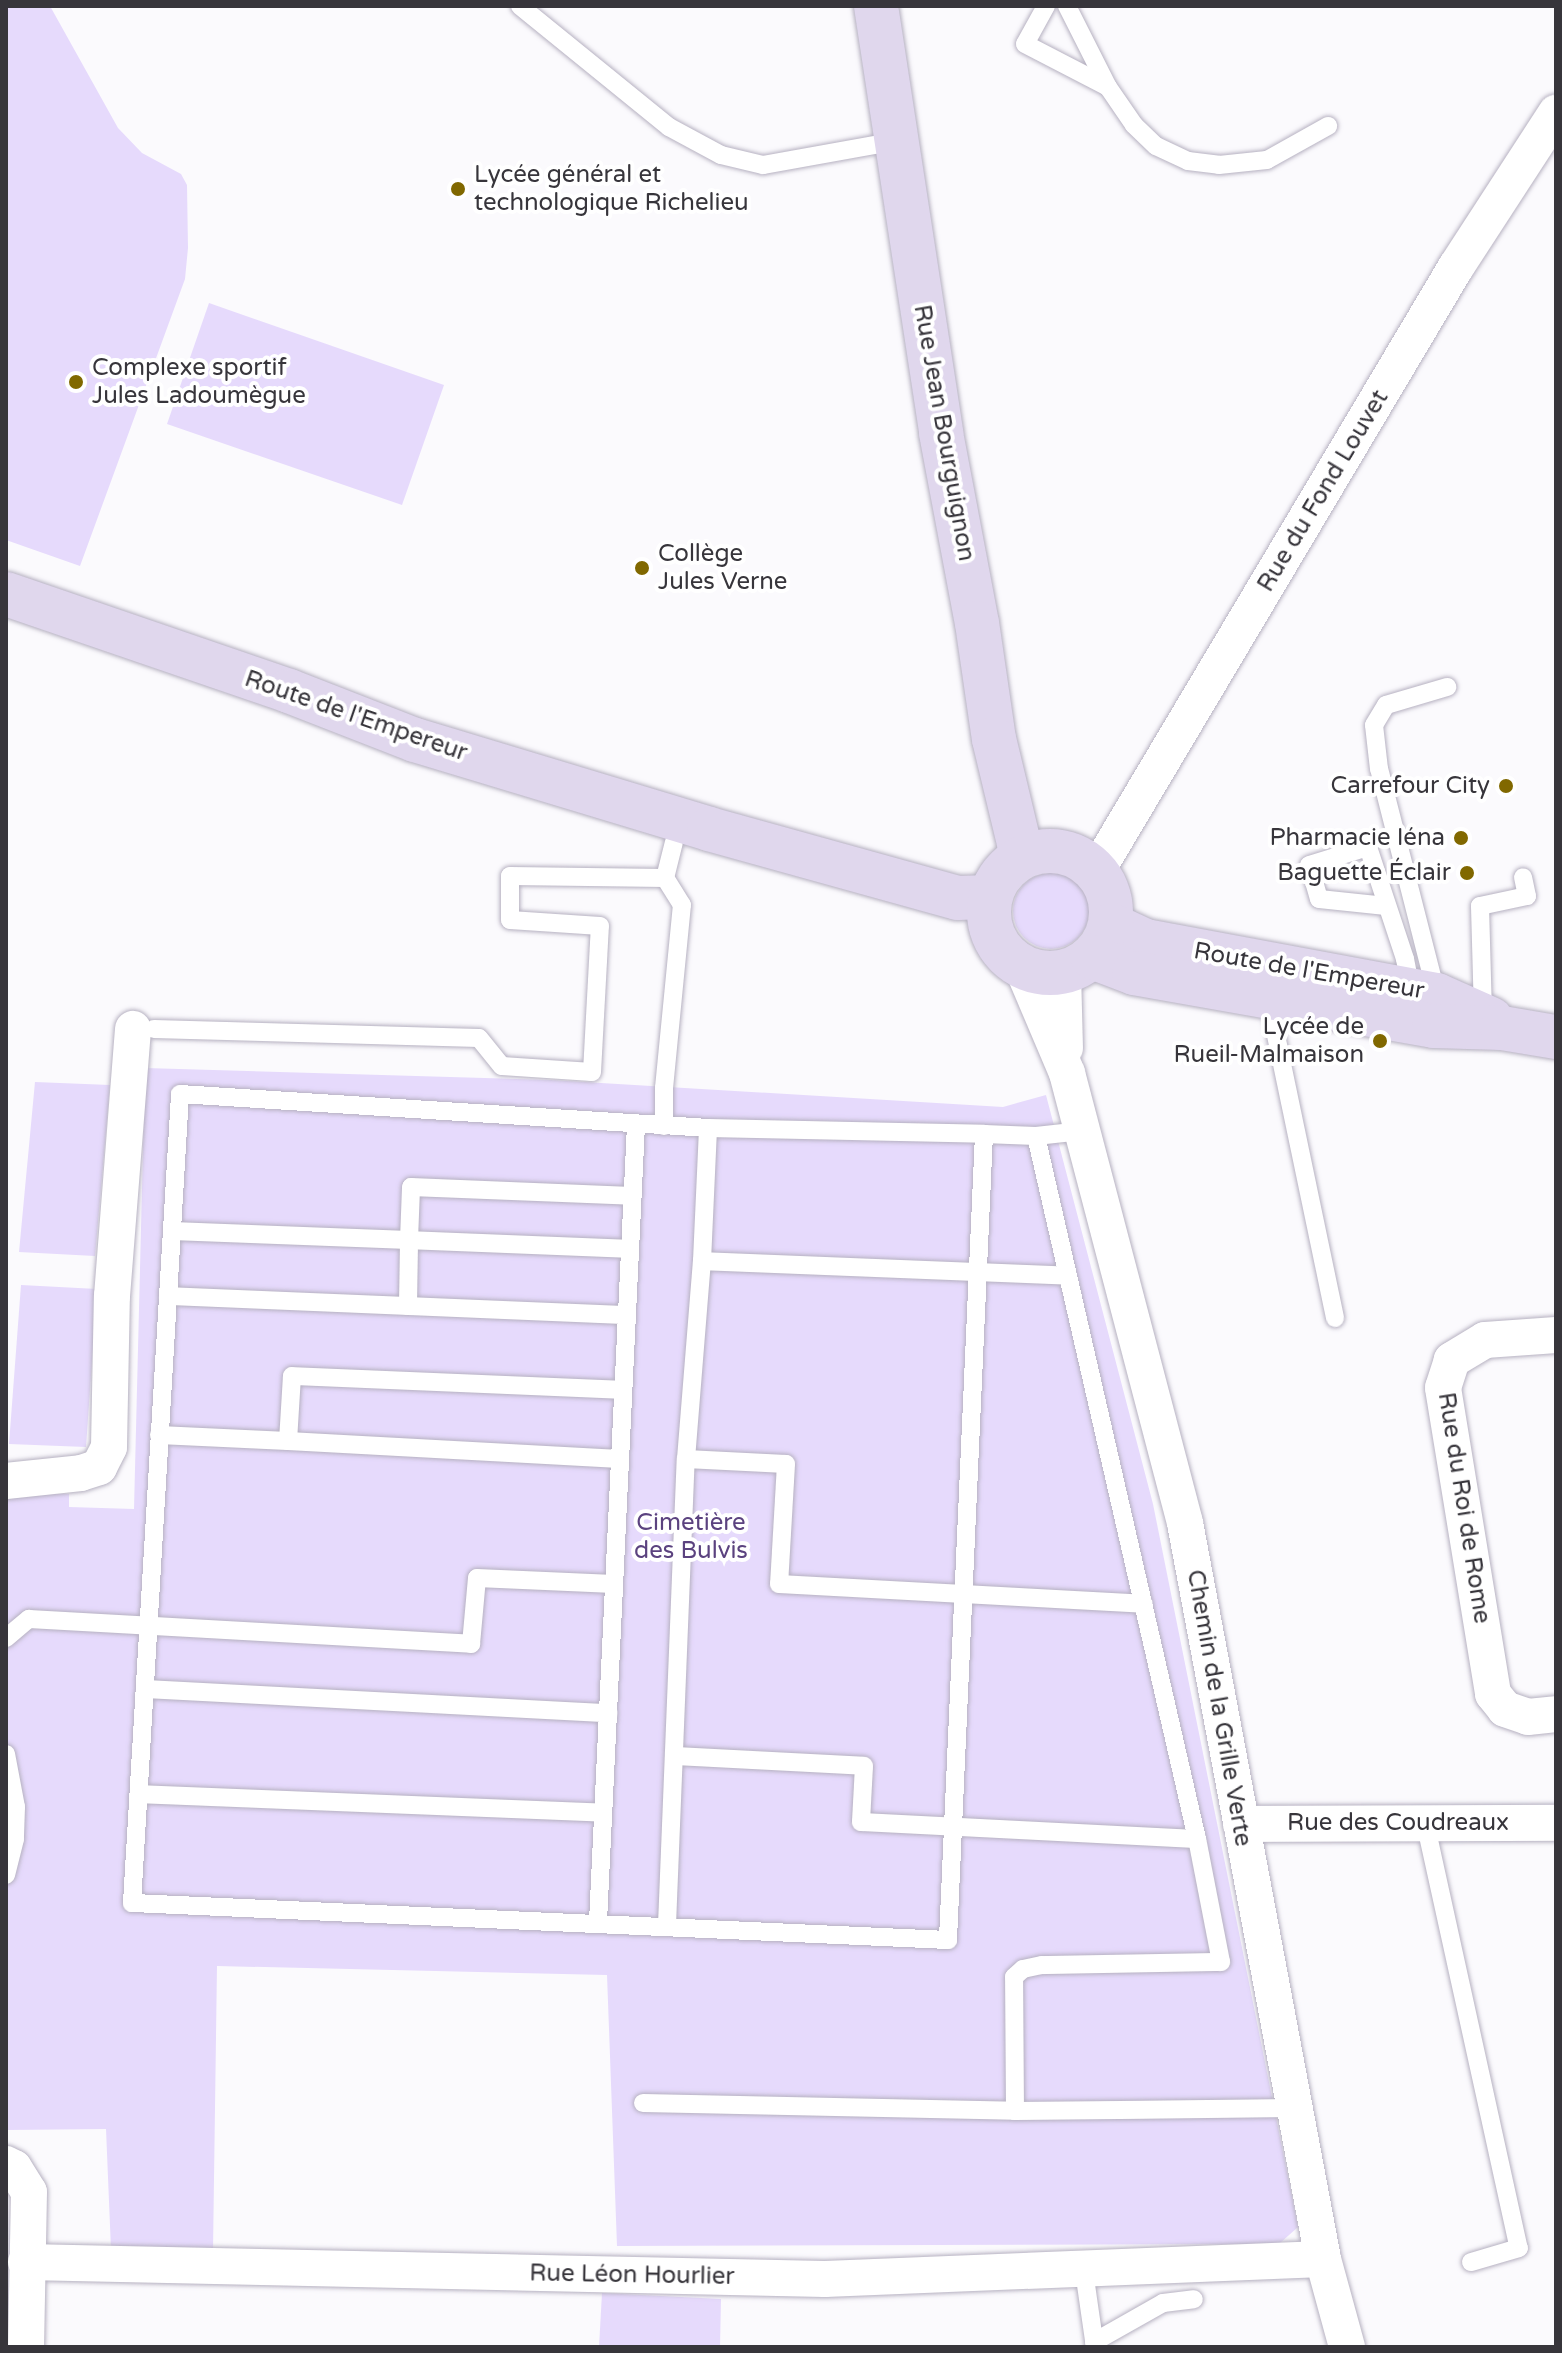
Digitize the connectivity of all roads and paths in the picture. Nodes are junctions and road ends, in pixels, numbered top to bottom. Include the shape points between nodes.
1 (520, 6) edge
2 (876, 6) edge
3 (1046, 6) edge
4 (1067, 6) edge
5 (1108, 87) junction
6 (1556, 113) edge
7 (1328, 126) dead end
8 (897, 141) junction
9 (1546, 153) edge
10 (6, 594) edge
11 (1447, 687) dead end
12 (692, 836) junction
13 (1026, 855) junction
14 (1096, 872) junction
15 (1523, 877) dead end
16 (665, 878) junction
17 (1386, 906) junction
18 (1045, 942) junction
19 (1424, 992) junction
20 (1268, 997) junction
21 (1492, 1021) junction
22 (144, 1029) joint
23 (1556, 1037) edge
24 (636, 1124) junction
25 (664, 1126) junction
26 (708, 1128) junction
27 (1082, 1131) junction
28 (984, 1134) junction
29 (1036, 1136) junction
30 (632, 1196) junction
31 (172, 1231) junction
32 (409, 1240) junction
33 (630, 1249) junction
34 (702, 1261) junction
35 (978, 1273) junction
36 (1068, 1276) junction
37 (168, 1296) junction
38 (408, 1306) junction
39 (627, 1315) junction
40 (1335, 1318) dead end
41 (1556, 1335) edge
42 (623, 1390) junction
43 (159, 1435) junction
44 (288, 1441) junction
45 (620, 1459) junction
46 (686, 1459) junction
47 (6, 1481) edge
48 (614, 1584) junction
49 (965, 1595) junction
50 (1143, 1604) junction
51 (149, 1625) junction
52 (6, 1638) edge
53 (145, 1689) junction
54 (608, 1713) junction
55 (1556, 1714) edge
56 (6, 1754) edge
57 (675, 1756) junction
58 (139, 1794) junction
59 (603, 1813) junction
60 (1425, 1822) junction
61 (1556, 1823) edge
62 (1241, 1824) junction
63 (11, 1826) edge
64 (955, 1827) junction
65 (1197, 1839) junction
66 (6, 1875) edge
67 (598, 1922) junction
68 (667, 1925) junction
69 (643, 2103) dead end
70 (1295, 2108) junction
71 (1015, 2111) junction
72 (6, 2164) edge
73 (1323, 2259) junction
74 (26, 2262) junction
75 (1471, 2262) dead end
76 (1084, 2271) junction
77 (1194, 2299) dead end
78 (1094, 2344) edge
79 (26, 2347) edge
80 (1347, 2347) edge

1 - 8 lane via 669,127 721,155 763,165
2 - 8 main road, Rue Jean Bourguignon
3 - 5 lane via 1025,44
4 - 5 lane
5 - 7 lane via 1156,146 1188,161 1219,165 1267,160
6 - 9 street, Rue du Fond Louvet
8 - 13 main road, Rue Jean Bourguignon via 994,739
9 - 14 street, Rue du Fond Louvet via 1456,267
10 - 12 main road, Route de l'Empereur
11 - 19 lane via 1386,705 1374,725
12 - 16 lane
12 - 18 main road, Route de l'Empereur via 958,898
13 - 14 main road via 1064,853
13 - 18 main road via 1010,865
14 - 18 main road via 1106,888
15 - 21 lane via 1527,896 1480,906
16 - 22 lane via 510,876 510,920 600,926 592,1072 502,1066 479,1038
16 - 25 lane via 682,905
17 - 17 lane via 1368,847 1309,865 1319,899
17 - 19 lane
18 - 19 main road, Route de l'Empereur via 1145,941
18 - 20 main road, Route de l'Empereur via 1134,973
18 - 27 street, Chemin de la Grille Verte
19 - 21 main road, Route de l'Empereur
20 - 21 main road, Route de l'Empereur via 1434,1026
20 - 40 lane
21 - 23 main road, Route de l'Empereur
22 - 47 street via 112,1296 109,1447 99,1467 81,1473
24 - 25 lane
24 - 30 lane
24 - 31 lane via 180,1094
25 - 26 lane
26 - 28 lane
26 - 34 lane
27 - 29 lane
27 - 62 street, Chemin de la Grille Verte via 1185,1523
28 - 29 lane
28 - 35 lane
29 - 36 lane
30 - 32 lane via 411,1187
30 - 33 lane
31 - 32 lane
31 - 37 lane
32 - 33 lane
32 - 38 lane
33 - 39 lane
34 - 35 lane
34 - 46 lane
35 - 36 lane
35 - 49 lane
36 - 50 lane
37 - 38 lane
37 - 43 lane
38 - 39 lane
39 - 42 lane
41 - 55 street, Rue du Roi de Rome via 1485,1340 1452,1360 1443,1388 1493,1694 1505,1709 1528,1717
42 - 44 lane via 292,1376
42 - 45 lane
43 - 44 lane
43 - 51 lane
44 - 45 lane
45 - 48 lane
46 - 49 lane via 786,1464 779,1584
46 - 57 lane
48 - 51 lane via 477,1578 471,1644
48 - 54 lane
49 - 50 lane
49 - 64 lane
50 - 65 lane
51 - 52 lane via 29,1619
51 - 53 lane
53 - 54 lane
53 - 58 lane
54 - 59 lane
56 - 63 lane via 15,1791
57 - 64 lane via 864,1766 861,1822
57 - 68 lane
58 - 59 lane
58 - 67 lane via 132,1903
59 - 67 lane
60 - 61 street, Rue des Coudreaux
60 - 62 street, Rue des Coudreaux
60 - 75 lane via 1519,2248
62 - 70 street, Chemin de la Grille Verte
63 - 66 lane
64 - 65 lane
64 - 68 lane via 948,1940
65 - 71 lane via 1221,1962 1023,1969 1014,1977
67 - 68 lane
69 - 71 lane
70 - 71 lane
70 - 73 street, Chemin de la Grille Verte
72 - 74 street via 29,2192
73 - 76 street, Rue Léon Hourlier
73 - 80 street, Chemin de la Grille Verte
74 - 76 street, Rue Léon Hourlier via 825,2279
74 - 79 street
76 - 78 lane
77 - 78 lane via 1163,2303

